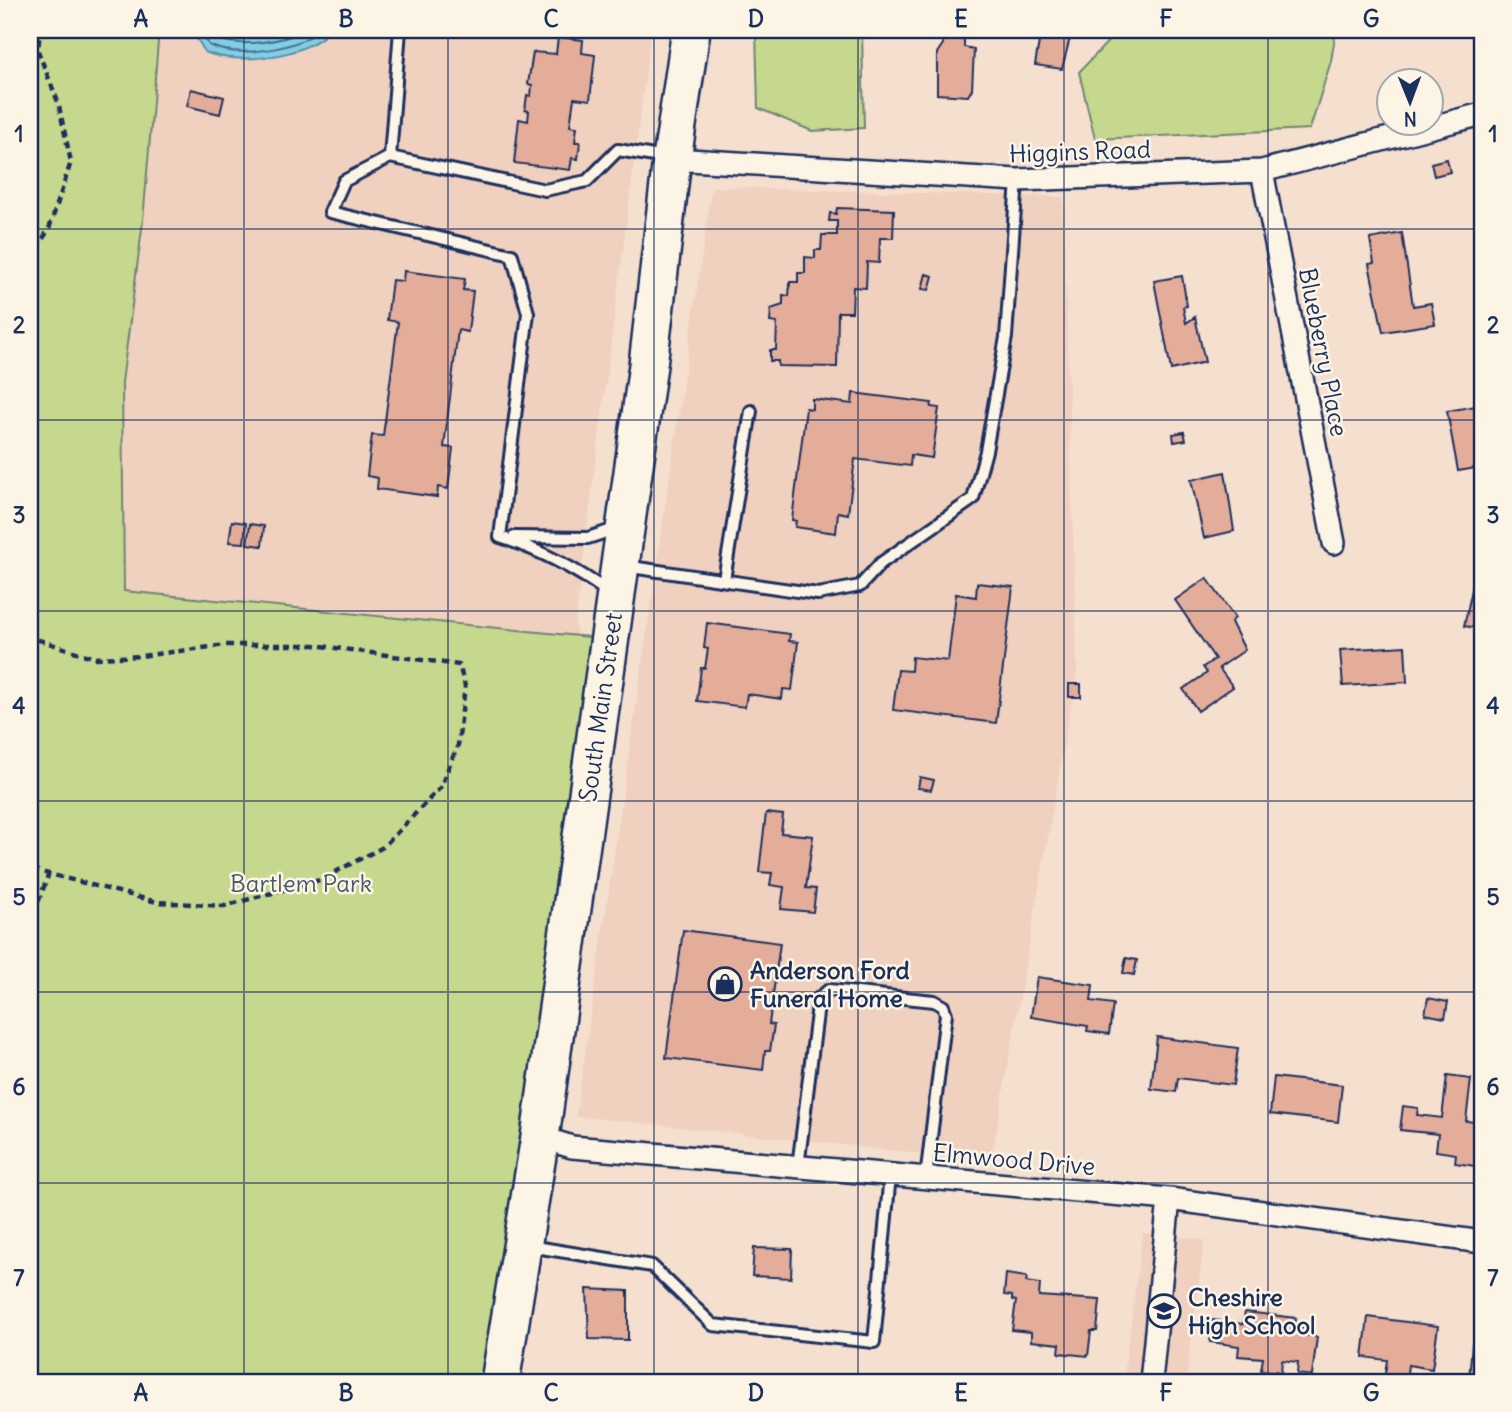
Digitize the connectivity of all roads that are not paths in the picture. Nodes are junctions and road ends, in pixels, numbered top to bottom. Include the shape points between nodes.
1 (400, 30) edge
2 (691, 30) edge
3 (1482, 114) edge
4 (390, 157) junction
5 (672, 159) junction
6 (1262, 171) junction
7 (1017, 180) junction
8 (751, 411) dead end
9 (625, 526) junction
10 (500, 537) junction
11 (1334, 543) dead end
12 (723, 580) junction
13 (616, 581) junction
14 (540, 1137) junction
15 (798, 1167) junction
16 (890, 1175) junction
17 (926, 1178) junction
18 (1169, 1199) junction
19 (1482, 1242) edge
20 (522, 1245) junction
21 (500, 1382) edge
22 (1151, 1382) edge

1 - 4 lane
2 - 5 highway, South Main Street
3 - 6 street, Higgins Road
4 - 5 lane via 545,190 587,181 618,150
4 - 10 lane via 344,180 330,212 512,256 528,313
5 - 7 street, Higgins Road
5 - 9 highway, South Main Street
6 - 7 street, Higgins Road
6 - 11 street, Blueberry Place
7 - 12 lane via 1006,337 973,499 881,563 860,586 818,594
8 - 12 lane
9 - 10 lane via 588,538
9 - 13 highway, South Main Street
10 - 13 lane via 582,573
12 - 13 lane
13 - 14 highway, South Main Street
14 - 15 street, Elmwood Drive via 572,1147
14 - 20 highway, South Main Street
15 - 16 street, Elmwood Drive
15 - 17 lane via 818,1005 829,990 934,1001 943,1006 946,1014
16 - 17 street, Elmwood Drive
16 - 20 lane via 874,1342 713,1325 652,1266
17 - 18 street, Elmwood Drive
18 - 19 street, Elmwood Drive
18 - 22 street
20 - 21 highway, South Main Street

